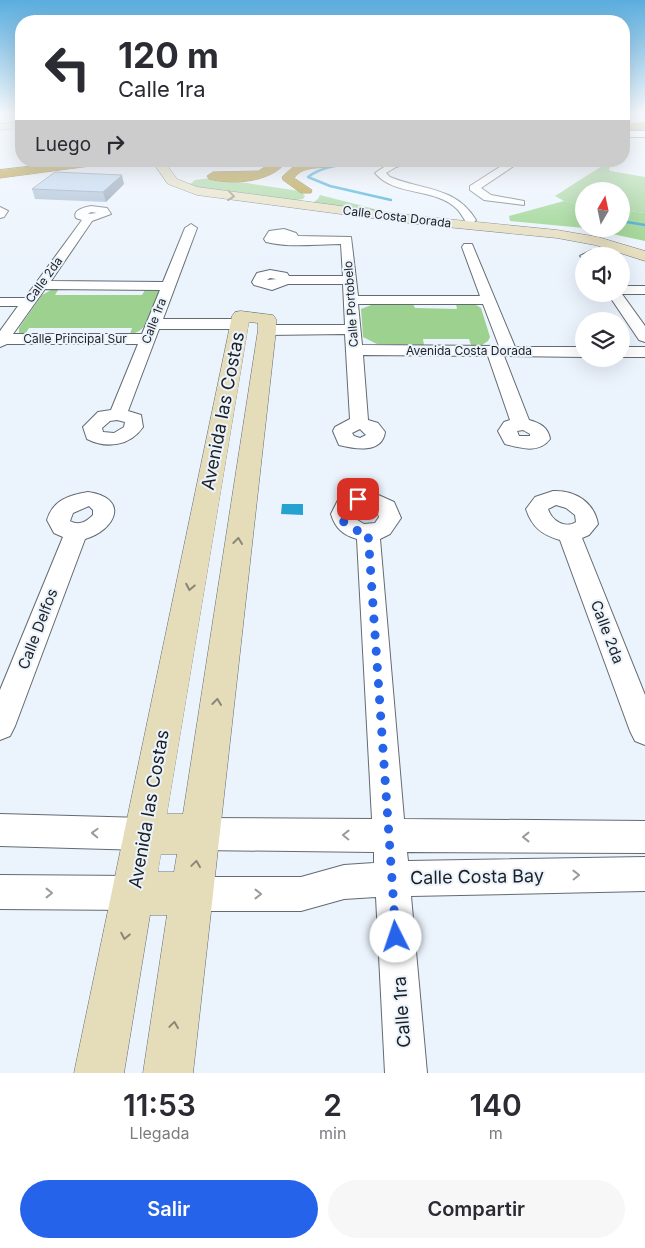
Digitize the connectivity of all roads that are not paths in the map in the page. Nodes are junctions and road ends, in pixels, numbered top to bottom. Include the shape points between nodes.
1 (15, 166) edge
2 (57, 167) edge
3 (159, 167) edge
4 (173, 167) edge
5 (276, 167) edge
6 (306, 167) edge
7 (383, 167) edge
8 (391, 167) edge
9 (507, 167) edge
10 (0, 168) edge
11 (179, 169) dead end
12 (370, 171) dead end
13 (195, 173) dead end
14 (0, 174) edge
15 (213, 176) junction
16 (390, 181) junction
17 (375, 184) dead end
18 (188, 189) junction
19 (306, 190) junction
20 (446, 198) junction
21 (520, 203) dead end
22 (291, 204) junction
23 (0, 210) edge
24 (0, 215) edge
25 (89, 218) dead end
26 (451, 219) junction
27 (470, 220) junction
28 (198, 224) dead end
29 (291, 240) dead end
30 (460, 244) dead end
31 (645, 246) edge
32 (645, 256) edge
33 (285, 280) dead end
34 (350, 280) junction
35 (40, 285) junction
36 (168, 286) junction
37 (630, 290) edge
38 (645, 290) edge
39 (351, 300) junction
40 (488, 300) junction
41 (0, 302) edge
42 (29, 302) junction
43 (621, 302) edge
44 (155, 320) junction
45 (253, 322) junction
46 (352, 324) junction
47 (645, 337) edge
48 (147, 339) junction
49 (1, 341) edge
50 (354, 350) junction
51 (502, 351) junction
52 (575, 352) edge
53 (633, 352) edge
54 (645, 370) edge
55 (118, 414) dead end
56 (359, 423) dead end
57 (520, 424) dead end
58 (216, 450) junction
59 (250, 450) junction
60 (76, 532) dead end
61 (368, 533) dead end
62 (569, 533) dead end
63 (635, 679) edge
64 (0, 726) edge
65 (645, 731) edge
66 (0, 830) edge
67 (144, 834) junction
68 (200, 834) junction
69 (389, 836) junction
70 (645, 838) edge
71 (645, 874) edge
72 (392, 879) junction
73 (0, 892) edge
74 (134, 893) junction
75 (192, 894) junction
76 (99, 1073) edge
77 (168, 1073) edge
78 (406, 1073) edge

1 - 10 highway
2 - 14 highway
3 - 18 main road, Calle Costa Dorada via 166,177
4 - 11 main road, Calle Costa Dorada
5 - 15 highway via 257,174
6 - 19 highway via 288,176 289,180
7 - 12 street
8 - 16 street via 380,173
9 - 21 street via 474,188 488,198
13 - 15 main road, Calle Costa Dorada
15 - 18 main road via 189,179 183,184
15 - 19 main road, Calle Costa Dorada
16 - 20 street
16 - 20 street
17 - 26 street via 439,203 449,208
18 -> 22 main road, Calle Costa Dorada
19 - 22 main road via 312,194 310,199
19 - 26 main road, Calle Costa Dorada via 407,214
20 - 27 street via 464,207
22 - 32 main road, Calle Costa Dorada via 556,234 598,241
23 - 24 street
25 - 35 street, Calle 2da
26 - 27 main road, Calle Costa Dorada
27 - 31 main road, Calle Costa Dorada via 590,233
28 - 36 street, Calle 1ra
29 - 34 street, Calle Portobelo via 347,240
30 - 40 street
33 - 34 street
34 - 39 street, Calle Portobelo
35 - 36 street
35 - 42 street, Calle 2da
36 - 44 street, Calle 1ra
37 - 38 street
39 - 40 street
39 - 46 street, Calle Portobelo
40 - 51 street
41 - 42 street
42 - 49 street, Calle 2da
43 - 47 street
44 - 45 street
44 - 48 street, Calle 1ra
45 - 46 street
45 - 58 main road, Avenida las Costas
45 - 59 main road, Avenida las Costas
46 - 50 street, Calle Portobelo
48 - 49 street, Calle Principal Sur
48 - 55 street, Calle 1ra
50 - 51 street, Avenida Costa Dorada
50 - 56 street, Calle Portobelo
51 - 52 street, Avenida Costa Dorada
51 - 57 street
53 - 54 street
58 - 59 main road
58 -> 67 main road, Avenida las Costas
68 -> 59 main road, Avenida las Costas
60 - 64 street, Calle Delfos
61 - 69 street, Calle 1ra
62 - 63 street, Calle 2da
63 - 65 street, Calle 2da
67 -> 66 street
67 - 68 main road
67 - 74 main road, Avenida las Costas
69 -> 68 street
75 -> 68 main road, Avenida las Costas
70 -> 69 street
69 - 72 street, Calle 1ra
72 -> 71 street, Calle Costa Bay
75 -> 72 street, Calle Costa Bay via 301,894 344,882
72 - 78 street, Calle 1ra
73 -> 74 street
74 - 75 main road
74 -> 76 main road, Avenida las Costas
77 -> 75 main road, Avenida las Costas

